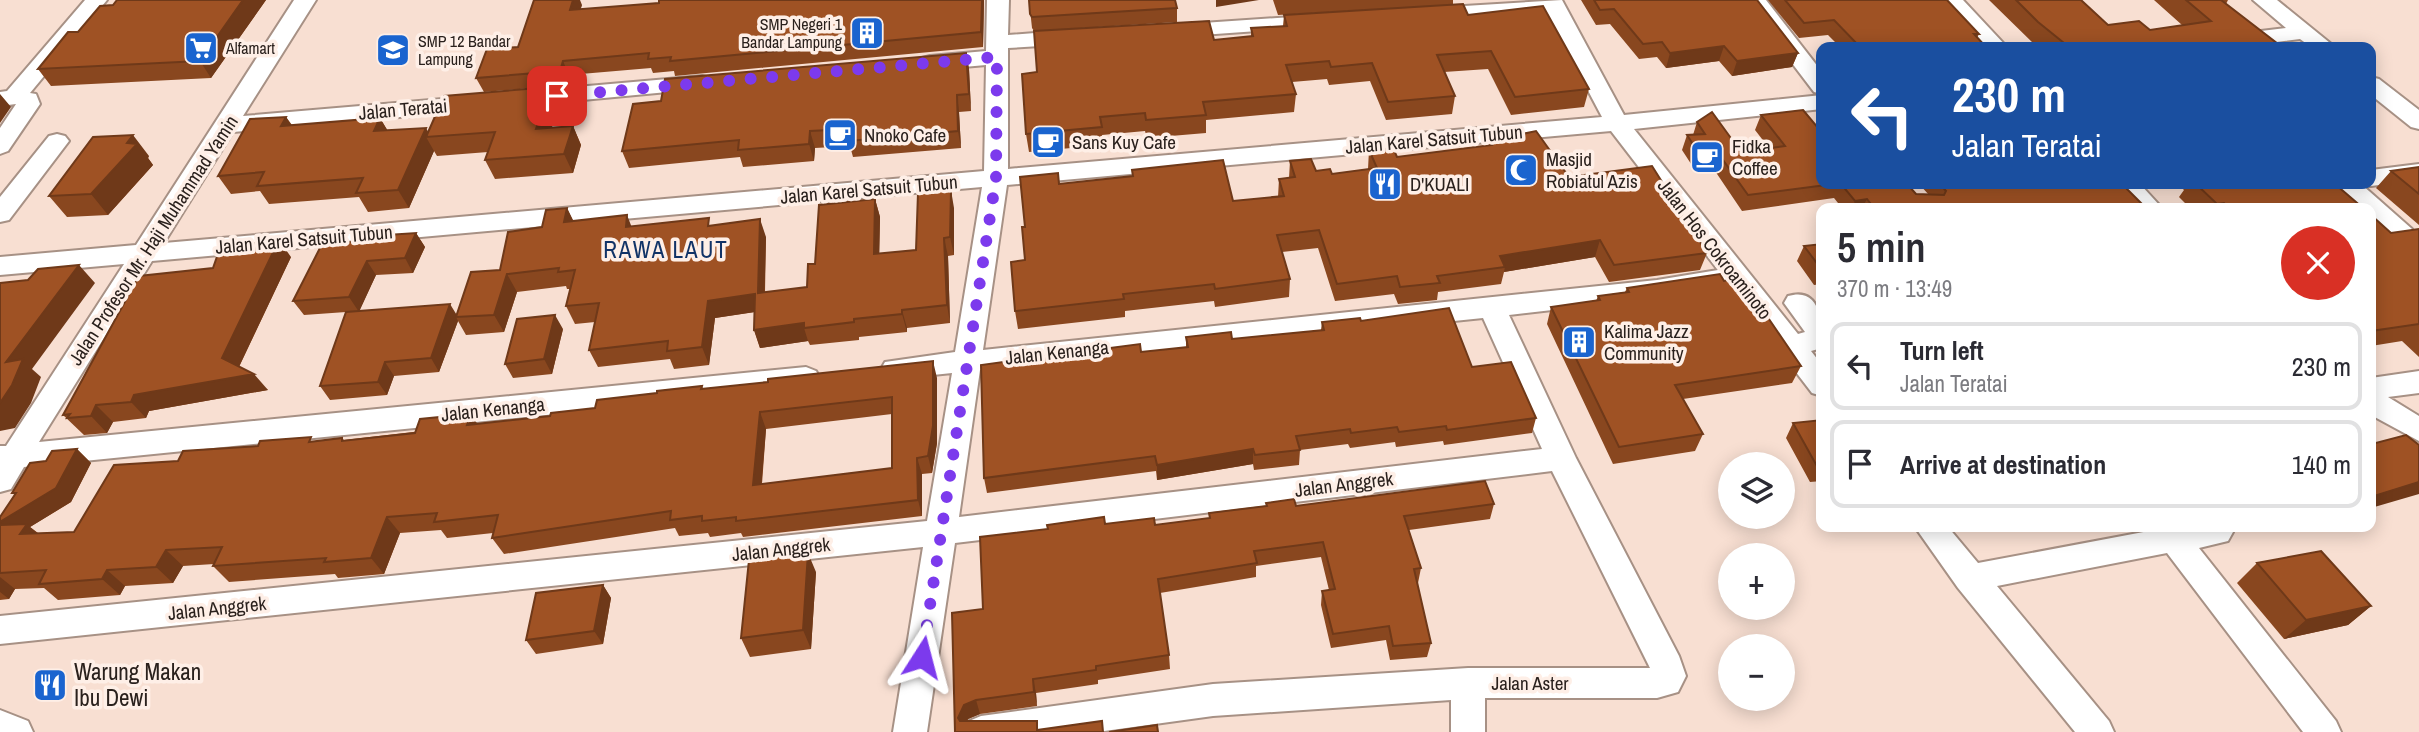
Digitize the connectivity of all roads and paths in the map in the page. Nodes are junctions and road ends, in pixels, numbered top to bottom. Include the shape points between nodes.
1 (96, 0) edge
2 (305, 0) edge
3 (998, 0) edge
4 (1755, 0) edge
5 (1951, 0) edge
6 (2264, 0) edge
7 (1552, 3) edge
8 (1415, 15) edge
9 (1345, 20) edge
10 (1151, 32) edge
11 (2305, 32) junction
12 (1095, 36) edge
13 (1991, 42) edge
14 (2256, 42) edge
15 (2318, 42) edge
16 (997, 50) junction
17 (915, 64) edge
18 (1816, 78) edge
19 (722, 81) edge
20 (2376, 88) edge
21 (7, 98) edge
22 (1816, 103) edge
23 (2419, 122) edge
24 (1617, 123) junction
25 (226, 125) junction
26 (57, 141) dead end
27 (0, 146) edge
28 (2419, 172) edge
29 (2376, 177) edge
30 (996, 178) junction
31 (2131, 189) edge
32 (2352, 189) edge
33 (2145, 203) edge
34 (2367, 203) edge
35 (2376, 211) edge
36 (0, 214) edge
37 (2403, 235) edge
38 (145, 253) junction
39 (0, 266) edge
40 (1738, 276) junction
41 (1797, 303) dead end
42 (1492, 307) junction
43 (1816, 326) edge
44 (1816, 339) edge
45 (1791, 346) junction
46 (970, 362) junction
47 (873, 371) edge
48 (832, 375) edge
49 (1816, 377) edge
50 (2419, 382) edge
51 (2376, 400) edge
52 (2376, 403) edge
53 (2419, 430) edge
54 (8, 457) edge
55 (1561, 458) junction
56 (0, 480) edge
57 (942, 532) junction
58 (1934, 532) edge
59 (2217, 532) dead end
60 (2174, 539) junction
61 (1969, 578) junction
62 (0, 630) edge
63 (1468, 683) junction
64 (0, 726) edge
65 (16, 732) edge
66 (910, 732) edge
67 (981, 732) edge
68 (1468, 732) edge
69 (2097, 732) edge
70 (2324, 732) edge

1 - 21 street
2 - 25 street, Jalan Profesor Mr. Haji Muhammad Yamin
3 - 16 street
4 - 18 street
5 - 13 street
6 - 11 street
7 - 8 street
7 - 24 street, Jalan Hos Cokroaminoto
9 - 10 street
11 - 14 street via 2252,38
11 - 15 street
12 - 16 street
16 - 17 street
16 - 30 street
19 - 25 street, Jalan Teratai
20 - 23 street
21 - 27 street via 28,99 28,104
22 - 24 street, Jalan Karel Satsuit Tubun
24 - 30 street, Jalan Karel Satsuit Tubun
24 - 40 street, Jalan Hos Cokroaminoto
25 - 38 street, Jalan Profesor Mr. Haji Muhammad Yamin
26 - 36 street
28 - 29 street
30 - 38 street, Jalan Karel Satsuit Tubun
30 - 46 street
31 - 33 street
32 - 34 street
35 - 37 street
38 - 39 street, Jalan Karel Satsuit Tubun
38 - 54 street, Jalan Profesor Mr. Haji Muhammad Yamin
40 - 42 street, Jalan Kenanga
40 - 45 street, Jalan Hos Cokroaminoto
41 - 43 street
42 - 46 street, Jalan Kenanga
42 - 55 street, Jalan Aster
44 - 45 street
45 - 49 street, Jalan Hos Cokroaminoto
46 - 47 street, Jalan Kenanga
46 - 57 street
48 - 54 street, Jalan Kenanga
50 - 51 street
52 - 53 street
54 - 56 street, Jalan Profesor Mr. Haji Muhammad Yamin
55 - 57 street, Jalan Anggrek
55 - 63 street, Jalan Aster via 1669,676 1657,683
57 - 62 street, Jalan Anggrek
57 - 66 street
58 - 61 street
59 - 60 street
60 - 61 street
60 - 70 street
61 - 69 street
63 - 67 street, Jalan Aster via 1213,700
63 - 68 street
64 - 65 street

